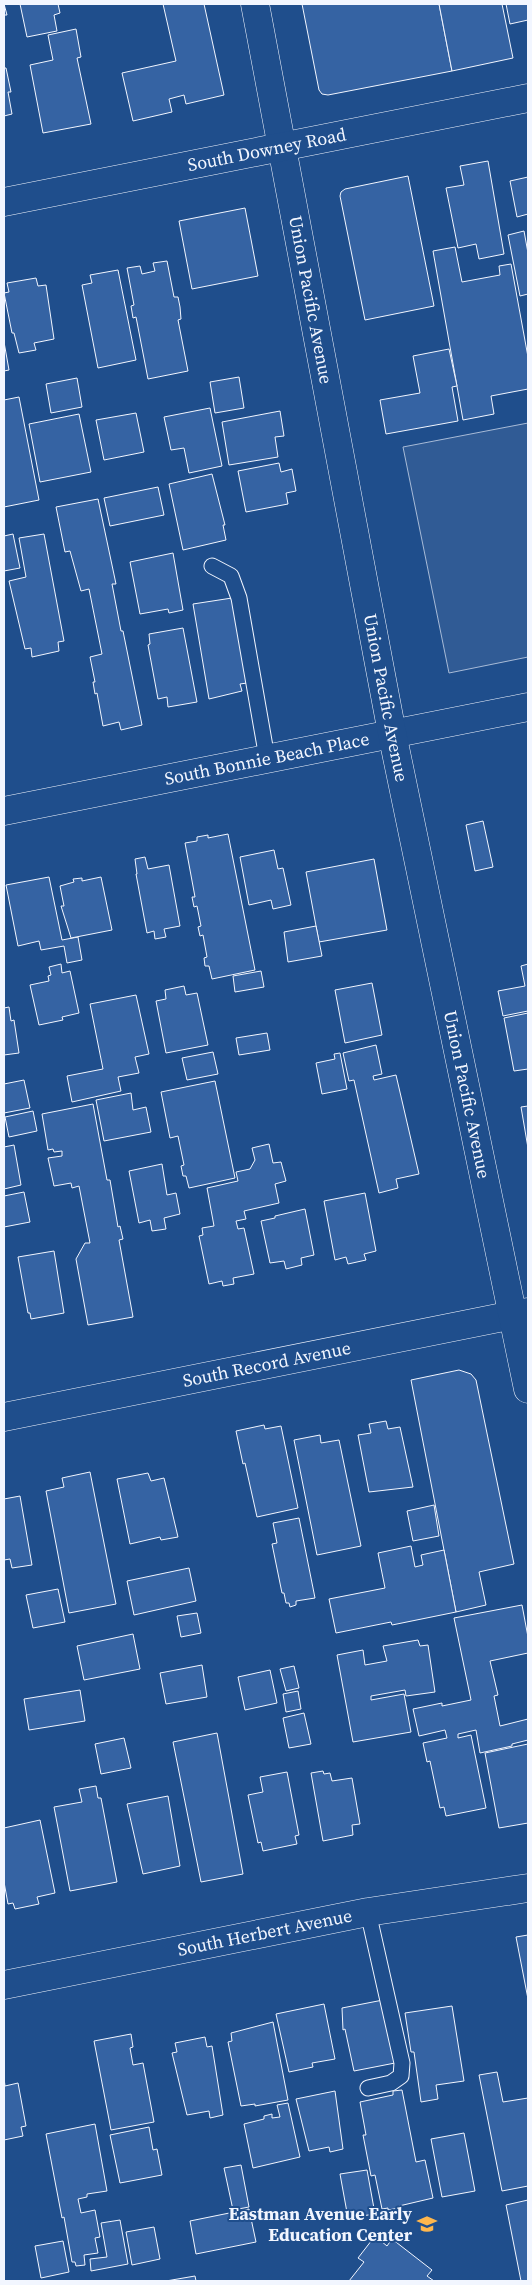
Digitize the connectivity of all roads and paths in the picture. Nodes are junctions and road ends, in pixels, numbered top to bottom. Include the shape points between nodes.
1 (255, 4) edge
2 (528, 98) edge
3 (282, 147) junction
4 (4, 202) edge
5 (212, 566) dead end
6 (528, 707) edge
7 (392, 733) junction
8 (267, 758) junction
9 (4, 811) edge
10 (521, 1313) edge
11 (528, 1390) edge
12 (4, 1417) edge
13 (528, 1888) edge
14 (368, 1912) junction
15 (4, 1985) edge
16 (368, 2088) dead end

1 - 3 street, Union Pacific Avenue
2 - 3 street, South Downey Road
3 - 4 street, South Downey Road
3 - 7 street, Union Pacific Avenue
5 - 8 lane via 231,576 239,598
6 - 7 street, South Bonnie Beach Place
7 - 8 street, South Bonnie Beach Place
7 - 10 street, Union Pacific Avenue
8 - 9 street, South Bonnie Beach Place
10 - 11 street, Union Pacific Avenue
10 - 12 street, South Record Avenue
13 - 14 street, South Herbert Avenue
14 - 15 street, South Herbert Avenue
14 - 16 lane via 402,2064 401,2076 390,2083

